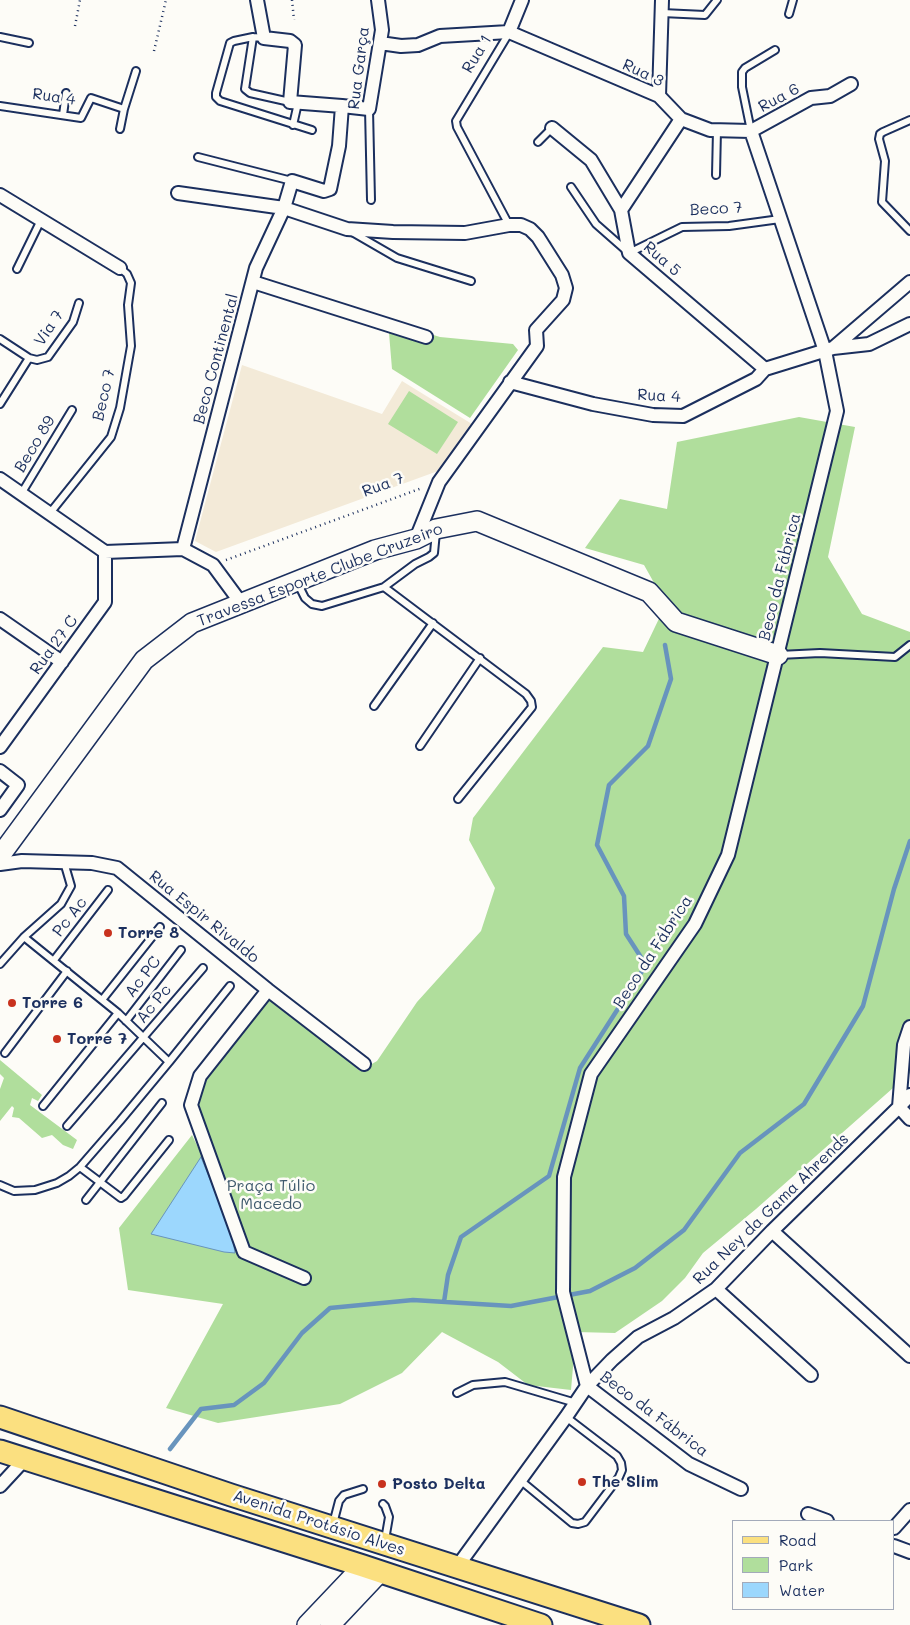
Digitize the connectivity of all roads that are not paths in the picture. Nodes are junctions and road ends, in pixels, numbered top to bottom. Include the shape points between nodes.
1 (257, 0) edge
2 (378, 0) edge
3 (522, 0) edge
4 (717, 0) edge
5 (792, 0) edge
6 (662, 6) edge
7 (789, 14) dead end
8 (509, 32) junction
9 (0, 37) edge
10 (258, 38) junction
11 (29, 43) dead end
12 (380, 43) junction
13 (775, 50) dead end
14 (136, 71) dead end
15 (851, 84) dead end
16 (66, 93) dead end
17 (659, 96) junction
18 (294, 102) junction
19 (0, 106) edge
20 (342, 106) junction
21 (124, 109) junction
22 (369, 109) junction
23 (63, 115) junction
24 (681, 119) junction
25 (910, 120) edge
26 (294, 125) junction
27 (552, 128) joint
28 (120, 129) dead end
29 (312, 130) dead end
30 (717, 130) junction
31 (751, 132) junction
32 (538, 142) dead end
33 (198, 157) dead end
34 (716, 175) dead end
35 (292, 182) junction
36 (571, 187) dead end
37 (178, 193) dead end
38 (0, 195) edge
39 (371, 200) dead end
40 (284, 208) junction
41 (621, 210) junction
42 (780, 219) junction
43 (41, 220) junction
44 (509, 225) junction
45 (347, 229) junction
46 (910, 231) edge
47 (629, 252) junction
48 (120, 268) joint
49 (17, 269) dead end
50 (471, 281) dead end
51 (253, 282) junction
52 (910, 282) edge
53 (79, 303) dead end
54 (910, 324) edge
55 (426, 337) dead end
56 (0, 339) edge
57 (829, 350) junction
58 (29, 358) junction
59 (765, 369) junction
60 (510, 382) junction
61 (0, 404) edge
62 (72, 410) dead end
63 (0, 479) edge
64 (21, 494) junction
65 (50, 513) junction
66 (436, 529) junction
67 (416, 538) junction
68 (183, 549) junction
69 (105, 552) junction
70 (296, 581) junction
71 (384, 587) junction
72 (241, 603) junction
73 (0, 619) edge
74 (433, 623) junction
75 (910, 646) edge
76 (778, 655) junction
77 (480, 658) junction
78 (62, 662) junction
79 (374, 706) dead end
80 (420, 746) dead end
81 (0, 747) edge
82 (0, 771) edge
83 (458, 799) dead end
84 (0, 810) edge
85 (0, 856) edge
86 (64, 862) junction
87 (0, 864) edge
88 (108, 890) dead end
89 (160, 927) dead end
90 (24, 937) junction
91 (181, 950) dead end
92 (54, 960) junction
93 (0, 964) edge
94 (203, 968) dead end
95 (67, 971) junction
96 (230, 986) dead end
97 (268, 990) junction
98 (102, 1000) junction
99 (118, 1013) junction
100 (126, 1021) junction
101 (910, 1027) edge
102 (143, 1039) junction
103 (5, 1053) dead end
104 (169, 1062) junction
105 (364, 1064) dead end
106 (910, 1095) edge
107 (162, 1103) dead end
108 (43, 1106) dead end
109 (899, 1107) junction
110 (910, 1119) edge
111 (67, 1126) dead end
112 (169, 1140) dead end
113 (80, 1166) junction
114 (99, 1183) junction
115 (0, 1185) edge
116 (86, 1200) dead end
117 (772, 1231) junction
118 (304, 1278) dead end
119 (716, 1289) junction
120 (910, 1356) edge
121 (811, 1375) dead end
122 (587, 1386) junction
123 (457, 1393) dead end
124 (576, 1403) junction
125 (0, 1417) edge
126 (566, 1417) junction
127 (0, 1451) edge
128 (25, 1460) junction
129 (520, 1480) junction
130 (0, 1486) edge
131 (741, 1488) dead end
132 (363, 1489) dead end
133 (383, 1504) dead end
134 (910, 1510) edge
135 (808, 1514) dead end
136 (824, 1520) edge
137 (327, 1526) junction
138 (895, 1527) edge
139 (384, 1543) junction
140 (895, 1546) edge
141 (910, 1552) edge
142 (457, 1567) junction
143 (372, 1569) junction
144 (598, 1618) edge
145 (307, 1625) edge
146 (330, 1625) edge
147 (541, 1625) edge
148 (639, 1625) edge

1 - 10 street
2 - 12 street, Rua Garça via 382,30
3 - 8 street, Rua 1
4 - 6 lane via 705,15
5 - 7 lane
6 - 17 street
8 - 12 street, Rua 3 via 440,36 418,45
8 - 17 street, Rua 3
8 - 44 lane, Rua 1 via 456,121
9 - 11 lane
10 - 18 street via 290,41 295,45
10 - 18 lane via 245,89 250,93
10 - 26 lane via 230,43 216,97
12 - 22 street, Rua Garça
13 - 31 lane via 742,72
14 - 21 lane
15 - 31 street, Rua 6 via 830,96 811,98
16 - 23 lane
17 - 24 street, Rua 3
18 - 20 street
18 - 26 lane
19 - 23 lane, Rua 4
20 - 22 street
20 - 35 street via 339,146 330,189 324,191
21 - 23 lane, Rua 4 via 91,98 81,118
21 - 28 lane
22 - 39 lane, Rua Garça
24 - 30 street, Rua 3
24 - 41 street
25 - 46 lane via 883,132 879,139 885,161 882,202
26 - 29 lane
27 - 32 lane
27 - 41 street via 591,160
30 - 31 street, Rua 3
30 - 34 lane
31 - 42 street
33 - 35 lane
35 - 40 street, Beco Continental
36 - 47 lane via 596,224
37 - 40 street
38 - 43 street
40 - 45 street
40 - 51 street, Beco Continental via 256,268
41 - 47 street, Rua 5
42 - 47 lane, Beco 7 via 729,226 682,227
42 - 57 street
43 - 48 street
43 - 49 lane
44 - 45 street via 465,234
44 - 60 street via 521,225 538,237 562,275 566,288 563,300 536,330 536,346
45 - 50 lane via 397,258
47 - 59 street, Rua 5
48 - 65 lane, Beco 7 via 131,283 128,305 131,346 120,408 110,437
51 - 55 street
51 - 68 street, Beco Continental
52 - 57 street
53 - 58 lane, Via 7 via 73,322 48,357
54 - 57 street via 869,344
56 - 58 lane
57 - 59 street, Rua 4
57 - 76 street, Beco da Fábrica via 837,411
58 - 61 lane, Via 7
59 - 60 street, Rua 4 via 756,379 683,416 653,415 593,404
60 - 67 street via 439,482
62 - 64 lane, Beco 89
63 - 64 street
64 - 65 street
65 - 69 street
66 - 67 street, Travessa Esporte Clube Cruzeiro
66 - 71 lane via 434,553
66 - 76 street, Travessa Esporte Clube Cruzeiro via 477,521 649,592 676,622
67 - 70 street, Travessa Esporte Clube Cruzeiro via 375,550
68 - 69 street
68 - 72 street via 212,565
69 - 78 street, Rua 27 C via 105,602
70 - 71 lane via 305,598 322,606
70 - 72 street, Travessa Esporte Clube Cruzeiro
71 - 74 lane
72 - 85 street, Travessa Esporte Clube Cruzeiro via 192,623 144,660
73 - 78 street
74 - 77 lane
74 - 79 lane
75 - 76 lane via 895,658 820,653
76 - 122 street, Beco da Fábrica via 728,855 695,924 591,1074 564,1177 564,1296
77 - 80 lane
77 - 83 lane via 526,694 532,707
78 - 81 street, Rua 27 C
82 - 84 street via 18,785
86 - 87 street, Rua Espir Rivaldo
86 - 90 lane via 71,886 61,904
86 - 97 street, Rua Espir Rivaldo via 117,868
88 - 92 lane, Pc Ac
89 - 98 lane, Ac Pc
90 - 92 lane
90 - 93 lane
91 - 100 lane, Ac PC
92 - 95 lane
94 - 102 lane, Ac Pc
95 - 98 lane
95 - 103 lane
96 - 104 lane
97 - 105 street, Rua Espir Rivaldo
97 - 118 street via 200,1076 191,1105 244,1252
98 - 99 lane
99 - 100 lane
99 - 108 lane, Ac Pc
100 - 102 lane
101 - 109 street via 904,1045
102 - 104 lane
102 - 111 lane, Ac Pc
104 - 113 lane
106 - 109 street, Rua Ney da Gama Ahrends
107 - 114 lane
109 - 110 street
109 - 117 street, Rua Ney da Gama Ahrends
112 - 114 lane via 121,1198
113 - 114 lane
113 - 115 lane via 57,1183 36,1190 14,1191
114 - 116 lane
117 - 119 street, Rua Ney da Gama Ahrends
117 - 120 street
119 - 121 street
119 - 122 street, Rua Ney da Gama Ahrends via 638,1338
122 - 124 street, Rua Ney da Gama Ahrends
122 - 131 street, Beco da Fábrica via 688,1464
123 - 124 lane via 473,1385 505,1382
124 - 126 street, Rua Ney da Gama Ahrends
125 - 137 main road, Avenida Protásio Alves
126 - 129 street, Rua Ney da Gama Ahrends
126 - 129 lane via 617,1456 622,1470 619,1477 584,1522 578,1524 572,1523
127 - 128 main road, Avenida Protásio Alves
128 - 130 street
128 - 143 main road, Avenida Protásio Alves
129 - 142 street, Rua Ney da Gama Ahrends
132 - 137 lane via 344,1495
133 - 139 lane via 389,1517
134 - 138 street
135 - 136 street
137 - 139 main road, Avenida Protásio Alves
137 - 143 main road via 372,1559
139 - 142 main road, Avenida Protásio Alves
140 - 141 street
142 - 144 main road, Avenida Protásio Alves
143 - 145 street
143 - 146 street
143 - 147 main road, Avenida Protásio Alves
144 - 148 main road, Avenida Protásio Alves

